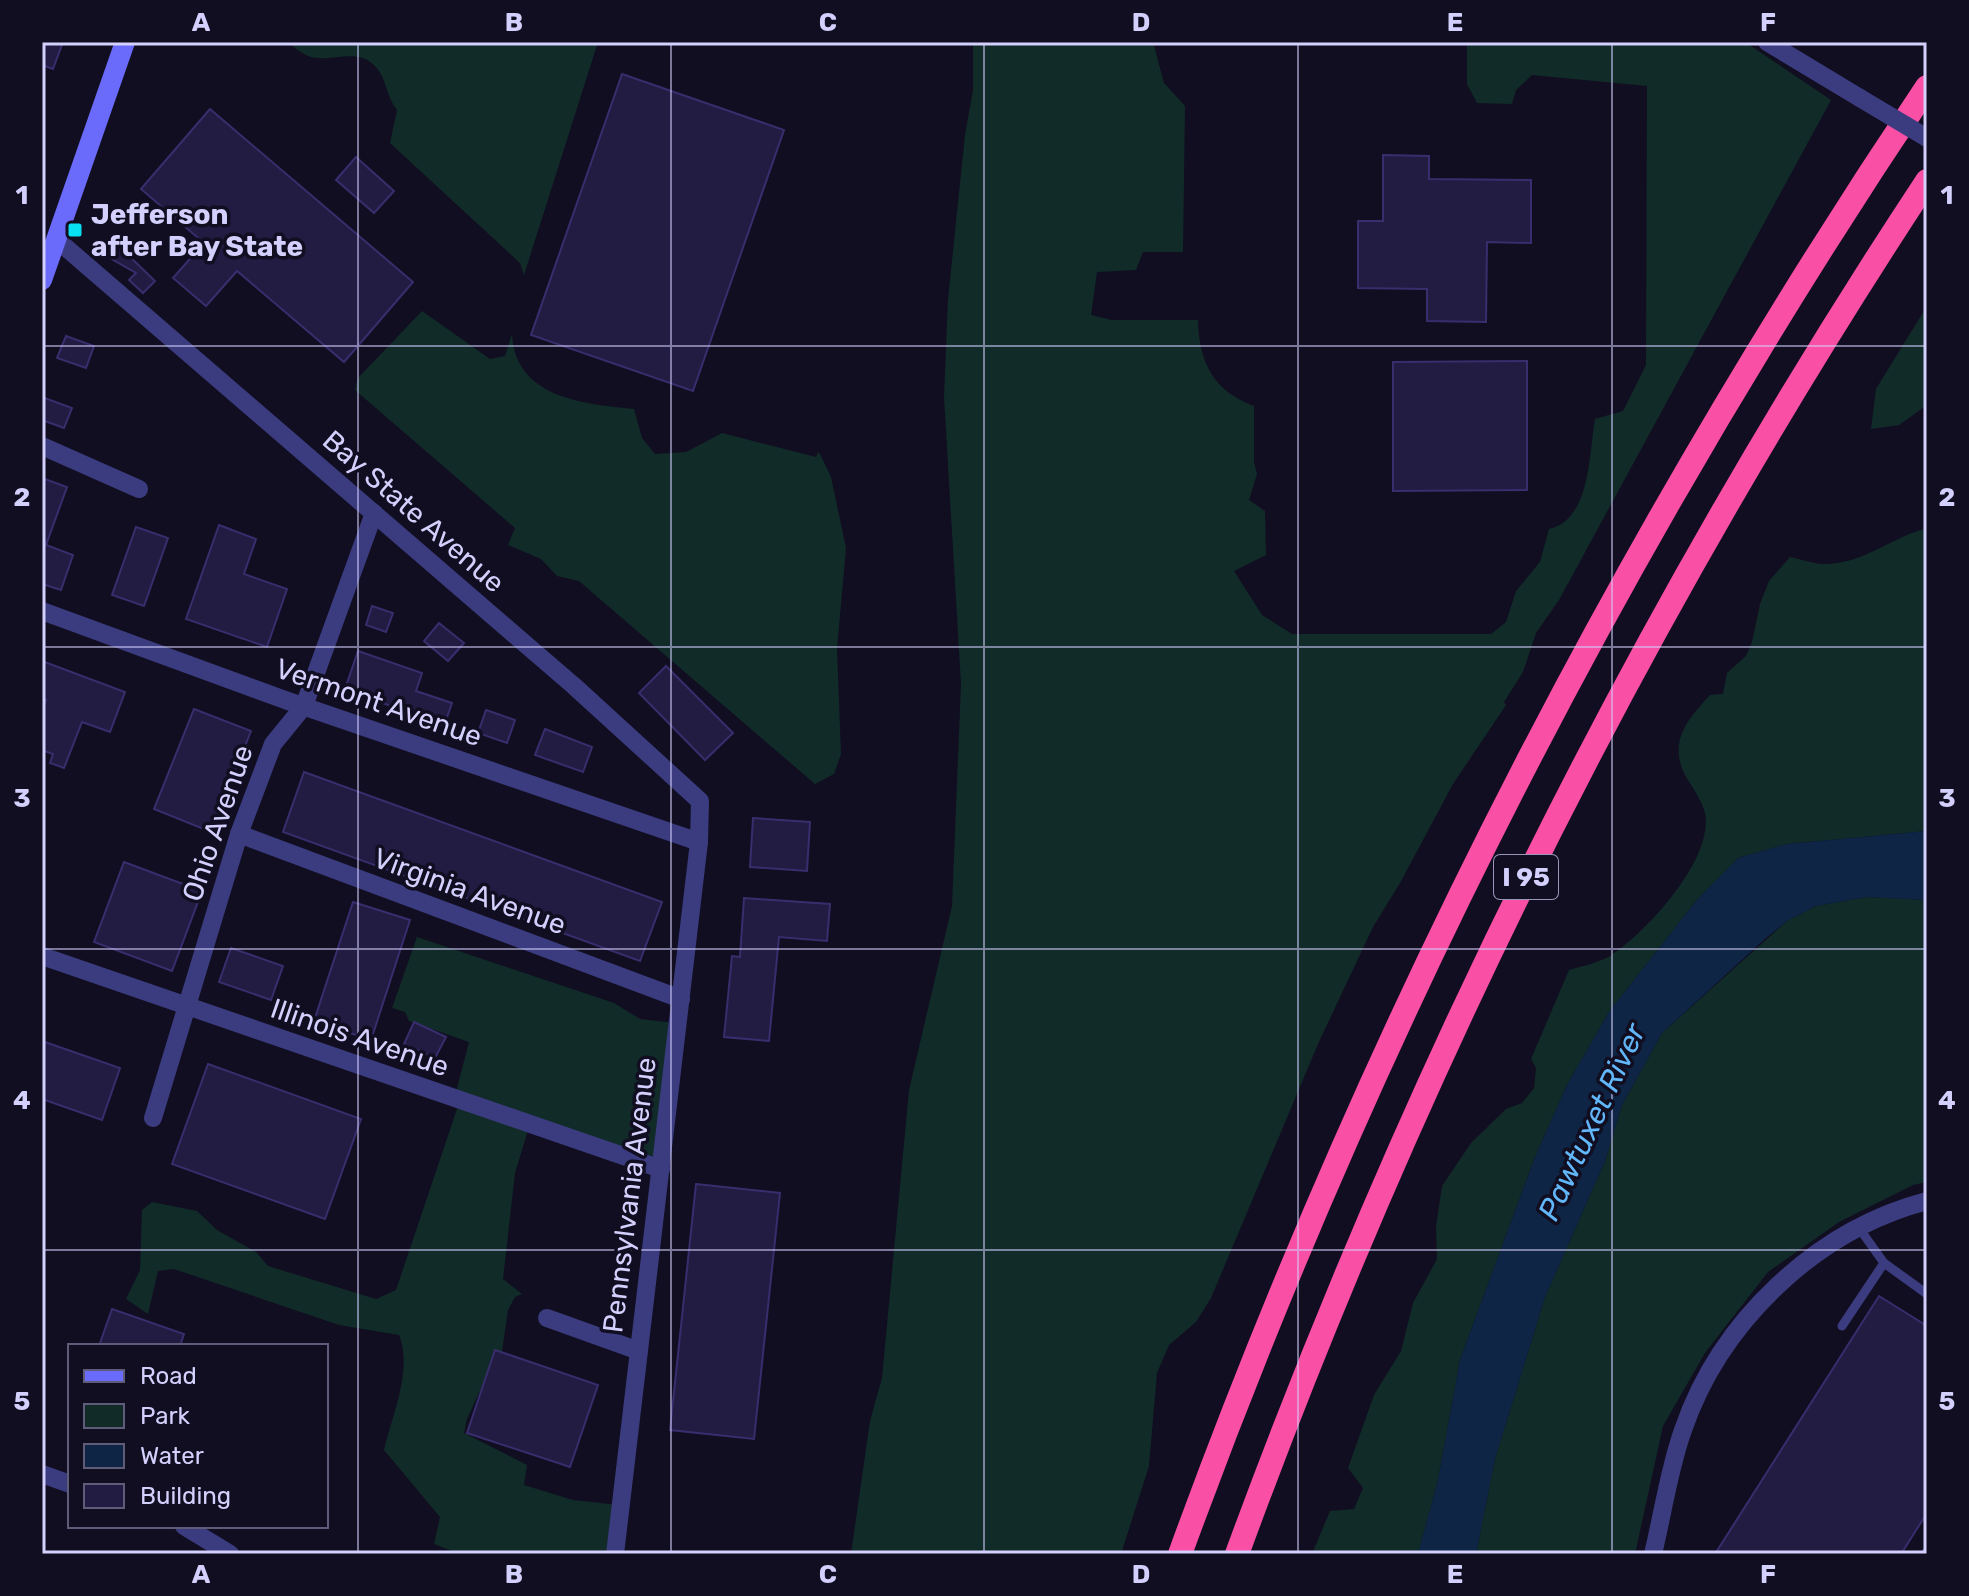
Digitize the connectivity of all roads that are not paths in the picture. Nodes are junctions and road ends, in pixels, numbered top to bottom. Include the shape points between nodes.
1 (125, 42) edge
2 (1767, 42) edge
3 (1927, 87) edge
4 (1927, 138) edge
5 (1927, 181) edge
6 (56, 239) junction
7 (42, 280) edge
8 (42, 446) edge
9 (139, 489) dead end
10 (374, 513) junction
11 (42, 611) edge
12 (304, 706) junction
13 (239, 834) junction
14 (699, 842) junction
15 (42, 956) edge
16 (681, 999) junction
17 (186, 1007) junction
18 (153, 1118) dead end
19 (661, 1169) junction
20 (1927, 1201) edge
21 (1858, 1227) junction
22 (1884, 1263) junction
23 (1927, 1294) edge
24 (547, 1318) dead end
25 (1842, 1326) dead end
26 (639, 1351) junction
27 (42, 1474) edge
28 (68, 1483) edge
29 (187, 1528) edge
30 (230, 1554) edge
31 (615, 1554) edge
32 (1180, 1554) edge
33 (1237, 1554) edge
34 (1653, 1554) edge

1 - 6 main road
2 - 4 street, bridge
3 - 32 highway, I 95 via 1698,446 1508,792 1318,1200
5 - 33 highway, I 95 via 1721,514 1560,810 1374,1207
6 - 7 main road
6 - 10 street, Bay State Avenue
8 - 9 street
10 - 12 street, Ohio Avenue
10 - 14 street, Bay State Avenue via 691,790 702,806
11 - 12 street, Vermont Avenue
12 - 13 street, Ohio Avenue via 273,744
12 - 14 street, Vermont Avenue
13 - 16 street, Virginia Avenue
13 - 17 street, Ohio Avenue
14 - 16 street, Pennsylvania Avenue
15 - 17 street, Illinois Avenue
16 - 19 street, Pennsylvania Avenue
17 - 18 street, Ohio Avenue
17 - 19 street, Illinois Avenue
19 - 26 street, Pennsylvania Avenue
20 - 21 street
21 - 22 lane
21 - 34 street via 1770,1293 1718,1358 1683,1430
22 - 23 lane
22 - 25 lane
24 - 26 street
26 - 31 street, Pennsylvania Avenue
27 - 28 street
29 - 30 street

